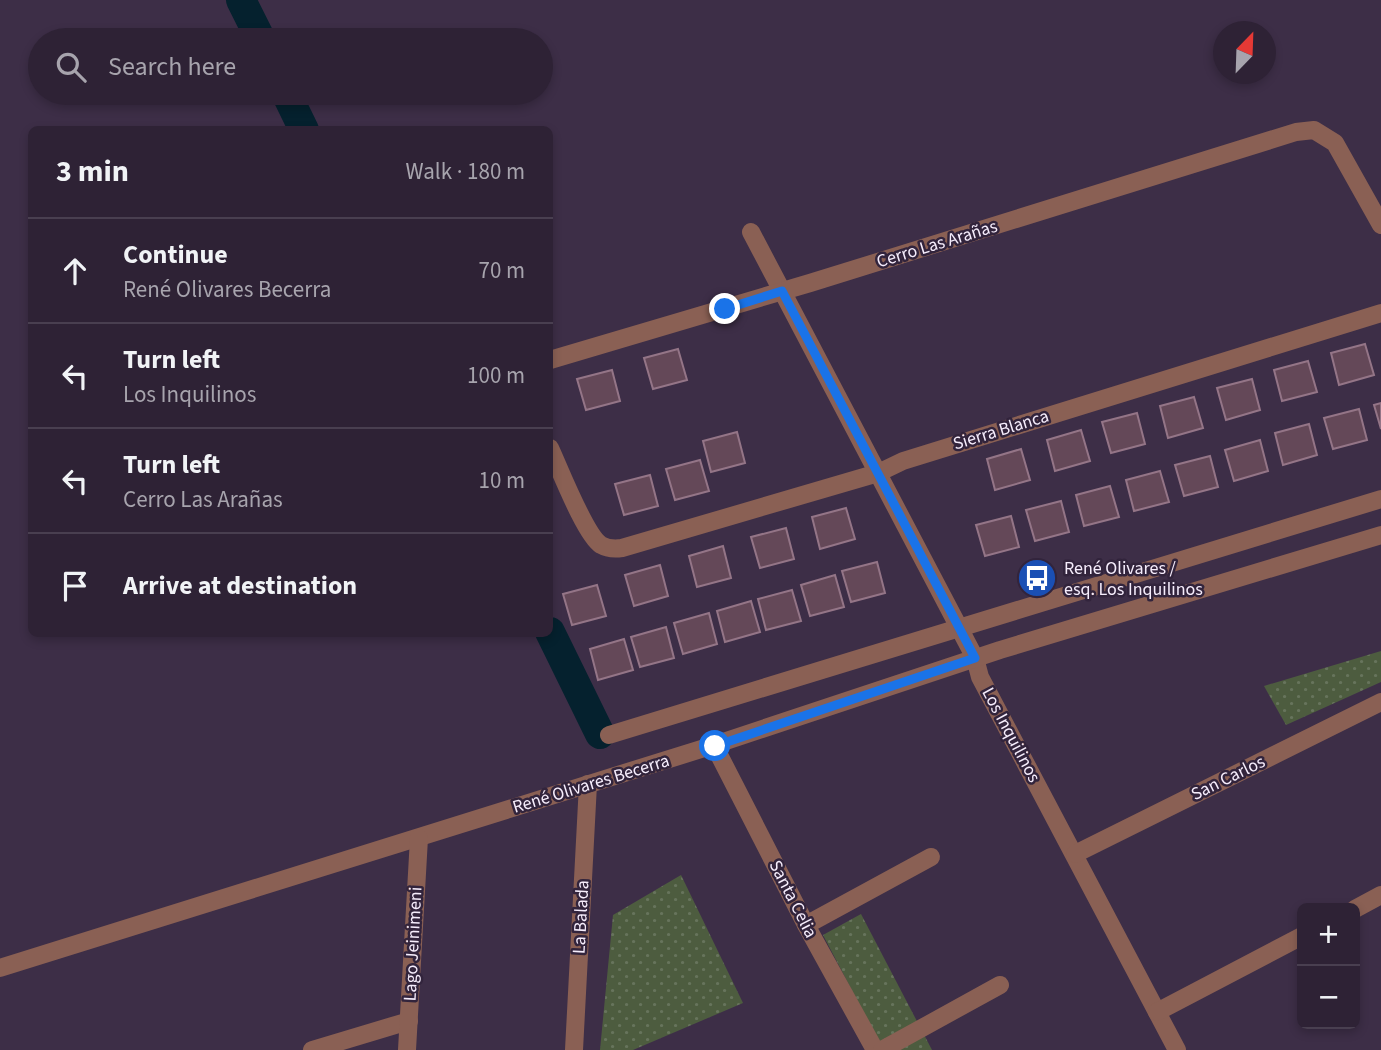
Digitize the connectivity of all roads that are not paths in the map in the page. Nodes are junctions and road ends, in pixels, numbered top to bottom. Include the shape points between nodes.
1 (1381, 225) edge
2 (751, 232) dead end
3 (782, 291) junction
4 (1381, 313) edge
5 (553, 359) edge
6 (553, 454) edge
7 (878, 473) junction
8 (1381, 499) edge
9 (1381, 535) edge
10 (959, 627) junction
11 (975, 658) junction
12 (1381, 702) edge
13 (609, 735) dead end
14 (715, 746) junction
15 (588, 784) junction
16 (419, 838) junction
17 (1075, 854) junction
18 (931, 857) dead end
19 (1381, 895) edge
20 (1360, 906) edge
21 (806, 925) junction
22 (1297, 939) edge
23 (0, 968) edge
24 (1000, 985) dead end
25 (1157, 1012) junction
26 (409, 1021) junction
27 (312, 1050) edge
28 (407, 1050) edge
29 (574, 1050) edge
30 (875, 1050) edge
31 (882, 1050) edge
32 (1177, 1050) edge

1 - 3 street, Cerro Las Arañas via 1335,143 1314,130
2 - 3 street, Los Inquilinos
3 - 5 street, Cerro Las Arañas
3 - 7 street, Los Inquilinos
4 - 7 street, Sierra Blanca via 903,461
6 - 7 street, Sierra Blanca via 590,533 612,549
7 - 10 street, Los Inquilinos
8 - 10 street
9 - 11 street, René Olivares Becerra
10 - 11 street, Los Inquilinos
10 - 13 street
11 - 14 street, René Olivares Becerra
11 - 17 street, Los Inquilinos
12 - 17 street, San Carlos
14 - 15 street, René Olivares Becerra
14 - 21 street, Santa Celia
15 - 16 street, René Olivares Becerra
15 - 29 street, La Balada
16 - 23 street, René Olivares Becerra
16 - 26 street, Lago Jeinimeni
17 - 25 street, Los Inquilinos
18 - 21 street
19 - 20 street
21 - 30 street, Santa Celia
22 - 25 street
24 - 31 street
25 - 32 street, Los Inquilinos
26 - 27 street
26 - 28 street, Lago Jeinimeni

